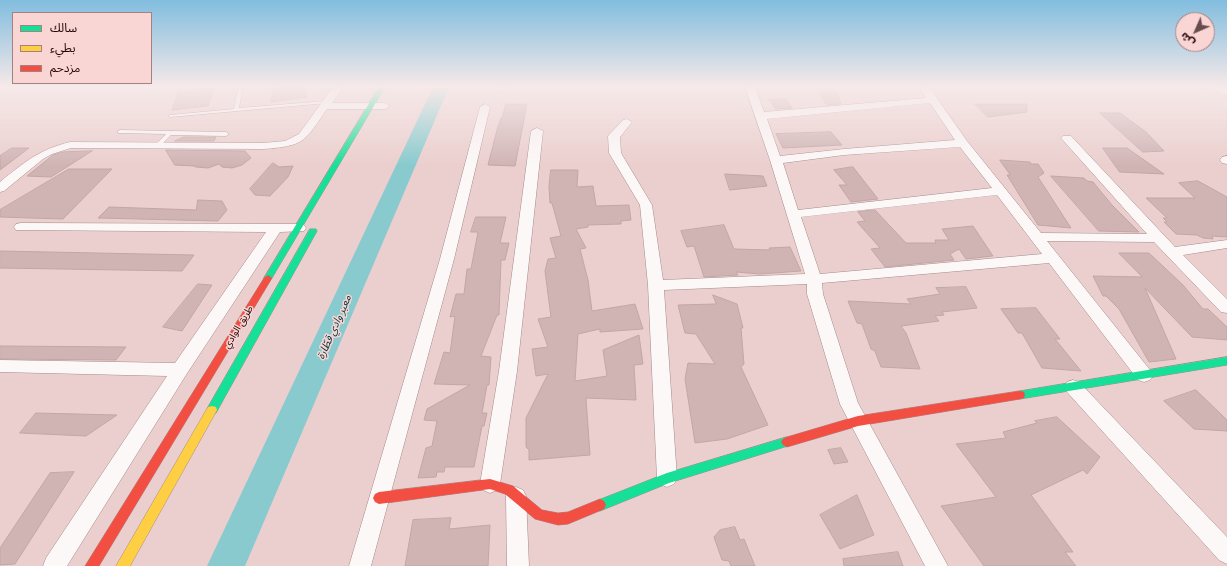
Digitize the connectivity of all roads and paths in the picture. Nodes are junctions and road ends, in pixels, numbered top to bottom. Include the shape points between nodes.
1 (194, 113) edge
2 (319, 113) edge
3 (367, 113) edge
4 (483, 113) edge
5 (788, 113) edge
6 (942, 113) edge
7 (170, 116) dead end
8 (760, 116) joint
9 (627, 122) dead end
10 (537, 131) dead end
11 (120, 132) dead end
12 (170, 133) junction
13 (226, 134) dead end
14 (1067, 138) dead end
15 (963, 143) junction
16 (158, 145) junction
17 (776, 160) junction
18 (0, 188) edge
19 (1000, 191) junction
20 (794, 214) junction
21 (318, 222) dead end
22 (21, 227) dead end
23 (276, 228) junction
24 (299, 228) junction
25 (1036, 238) junction
26 (1158, 238) junction
27 (1227, 244) edge
28 (1171, 252) junction
29 (1052, 258) junction
30 (814, 279) junction
31 (656, 285) junction
32 (1227, 308) edge
33 (1227, 361) edge
34 (0, 366) edge
35 (180, 370) junction
36 (1144, 375) junction
37 (1073, 387) junction
38 (858, 421) junction
39 (667, 478) junction
40 (490, 484) junction
41 (516, 496) junction
42 (379, 498) junction
43 (1227, 553) edge
44 (54, 566) edge
45 (92, 566) edge
46 (123, 566) edge
47 (360, 566) edge
48 (518, 566) edge
49 (938, 566) edge

1 - 7 lane
2 - 16 street via 303,136 288,144
3 - 24 main road, طريق الوادي
4 - 42 street via 447,259
5 - 8 street
6 - 15 street
8 - 17 street
9 - 31 street via 614,136 615,153 646,205
10 - 40 street via 508,371
11 - 12 lane
12 - 13 lane
12 - 16 lane
14 - 26 street
15 - 17 street
15 - 19 street
16 - 18 street via 78,145 60,148 48,152
17 - 20 street
19 - 20 street
19 - 25 street
20 - 30 street
21 - 46 main road, طريق الوادي
22 - 23 street
23 - 24 street
23 - 35 street
24 - 45 main road, طريق الوادي
25 - 26 street
25 - 29 street
26 - 28 street
27 - 28 street
28 - 32 street
29 - 30 street
29 - 36 street
30 - 31 street
30 - 38 street via 815,294 849,404
31 - 39 street
33 - 36 main road
34 - 35 street
35 - 44 street
36 - 37 main road
37 - 38 main road
37 - 43 street
38 - 39 main road
38 - 49 street
39 - 41 main road via 568,518 549,518 540,515
40 - 41 main road via 509,490
40 - 42 main road
41 - 48 street
42 - 47 street

